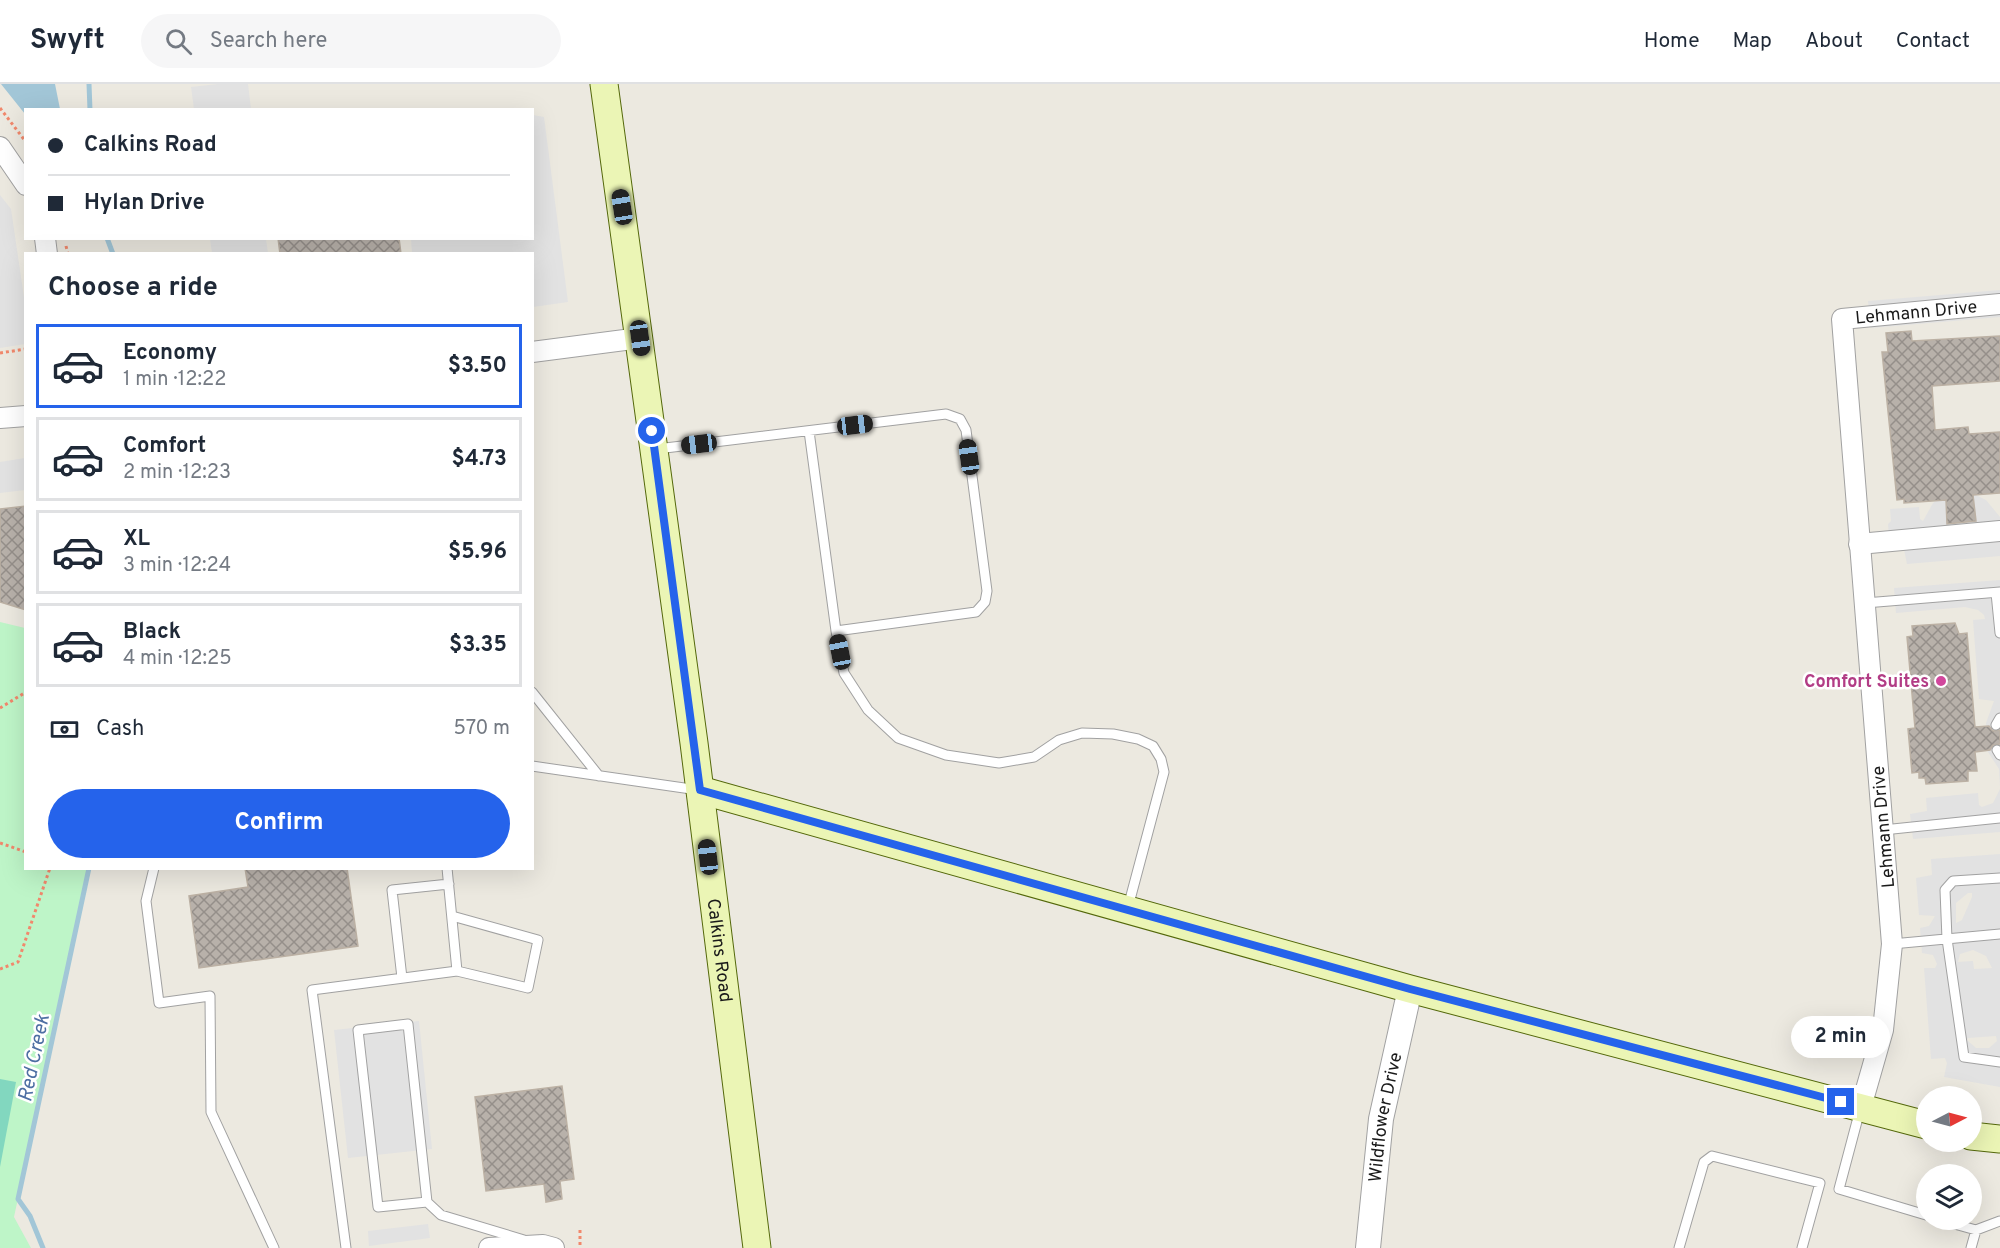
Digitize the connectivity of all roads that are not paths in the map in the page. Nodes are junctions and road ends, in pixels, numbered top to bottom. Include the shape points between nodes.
1 (605, 91) edge
2 (0, 147) edge
3 (24, 182) edge
4 (2000, 303) edge
5 (640, 338) junction
6 (534, 352) edge
7 (24, 416) edge
8 (0, 418) edge
9 (809, 431) junction
10 (655, 449) junction
11 (2000, 531) edge
12 (1859, 544) junction
13 (1998, 592) edge
14 (1864, 603) junction
15 (836, 631) junction
16 (2000, 633) edge
17 (534, 694) edge
18 (534, 766) edge
19 (600, 776) junction
20 (700, 790) junction
21 (2000, 818) edge
22 (1883, 830) junction
23 (154, 870) edge
24 (447, 870) edge
25 (2000, 878) edge
26 (448, 884) junction
27 (1128, 909) junction
28 (452, 916) junction
29 (2000, 934) edge
30 (1947, 939) junction
31 (1892, 944) junction
32 (457, 971) junction
33 (402, 978) junction
34 (1410, 989) junction
35 (2000, 1062) edge
36 (1861, 1107) junction
37 (1916, 1122) edge
38 (1982, 1137) edge
39 (2000, 1139) edge
40 (1820, 1183) junction
41 (1839, 1189) junction
42 (427, 1202) junction
43 (1916, 1212) edge
44 (2000, 1221) edge
45 (1982, 1228) edge
46 (1976, 1230) edge
47 (548, 1247) edge
48 (274, 1248) edge
49 (346, 1248) edge
50 (489, 1248) edge
51 (757, 1248) edge
52 (1368, 1248) edge
53 (1679, 1248) edge
54 (1802, 1248) edge
55 (1971, 1248) edge

1 - 5 main road, Calkins Road
2 - 3 street
4 - 12 street, Lehmann Drive via 1842,318
5 - 6 street
5 - 10 main road, Calkins Road
7 - 8 street
9 - 10 lane
9 - 15 lane
9 - 15 lane via 946,414 960,419 966,430 987,591 985,602 976,612
10 - 20 main road, Calkins Road
11 - 12 street
12 - 14 street, Lehmann Drive
13 - 14 lane
13 - 16 lane
14 - 22 street, Lehmann Drive
15 - 27 lane via 844,673 868,710 898,738 946,754 999,763 1034,757 1059,740 1082,733 1113,734 1153,746 1164,772
17 - 19 lane
18 - 19 lane
19 - 20 lane
20 - 27 main road
20 - 51 main road, Calkins Road
21 - 22 lane
22 - 31 street, Lehmann Drive
23 - 48 lane via 146,901 159,1003 210,996 211,1112
24 - 26 lane
25 - 30 lane via 1953,881 1945,890
26 - 28 lane
26 - 33 lane via 392,890
27 - 34 main road
28 - 32 lane
28 - 32 lane via 538,940 528,988
29 - 30 lane
30 - 31 lane
30 - 35 lane via 1964,1057
31 - 36 street, Lehmann Drive via 1883,1030
32 - 33 lane
33 - 49 lane via 312,990
34 - 36 main road
34 - 52 street, Wildflower Drive via 1378,1137
36 - 37 main road
36 - 41 lane
38 - 39 main road
40 - 41 lane
40 - 53 lane via 1712,1156 1704,1162
40 - 54 lane
41 - 43 lane
42 - 42 lane via 408,1024 358,1030 378,1207
42 - 47 lane via 441,1215
44 - 45 lane
46 - 55 lane
47 - 50 street

